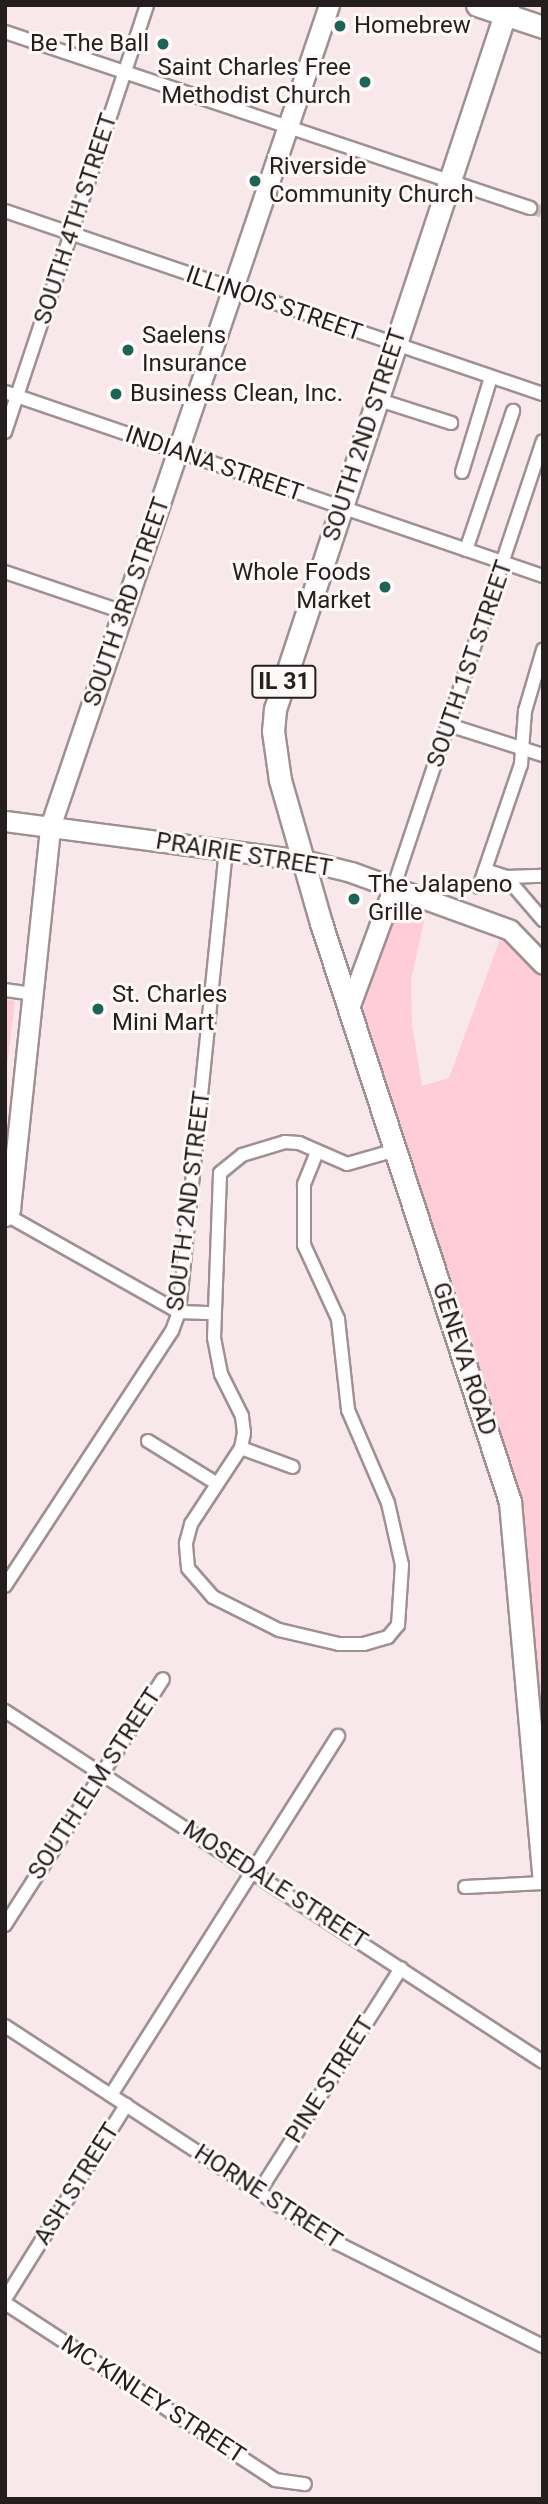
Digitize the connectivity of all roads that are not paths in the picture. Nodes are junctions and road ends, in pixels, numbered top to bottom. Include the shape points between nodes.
1 (147, 5) edge
2 (329, 5) edge
3 (477, 5) edge
4 (507, 10) edge
5 (543, 27) edge
6 (5, 32) edge
7 (125, 72) junction
8 (288, 126) junction
9 (450, 182) junction
10 (530, 208) tunnel mouth
11 (5, 211) edge
12 (72, 234) junction
13 (233, 289) junction
14 (394, 346) junction
15 (491, 377) junction
16 (11, 394) edge
17 (543, 394) edge
18 (376, 399) junction
19 (513, 411) dead end
20 (451, 422) dead end
21 (5, 432) edge
22 (543, 441) edge
23 (179, 450) junction
24 (462, 472) dead end
25 (341, 508) junction
26 (466, 550) junction
27 (505, 563) junction
28 (5, 572) edge
29 (543, 576) edge
30 (123, 612) junction
31 (543, 650) edge
32 (449, 725) junction
33 (523, 748) junction
34 (543, 755) edge
35 (5, 821) edge
36 (50, 827) junction
37 (226, 851) junction
38 (303, 860) junction
39 (485, 870) junction
40 (543, 876) edge
41 (506, 877) junction
42 (394, 886) junction
43 (479, 887) dead end
44 (543, 920) edge
45 (543, 964) edge
46 (5, 990) edge
47 (32, 994) junction
48 (350, 1005) junction
49 (396, 1150) junction
50 (317, 1152) junction
51 (5, 1215) edge
52 (179, 1312) junction
53 (214, 1312) junction
54 (148, 1441) dead end
55 (241, 1448) junction
56 (293, 1467) dead end
57 (216, 1483) junction
58 (5, 1586) edge
59 (163, 1679) dead end
60 (5, 1711) edge
61 (338, 1736) dead end
62 (101, 1773) junction
63 (252, 1872) junction
64 (543, 1875) edge
65 (543, 1883) edge
66 (465, 1886) dead end
67 (5, 1925) edge
68 (401, 1968) junction
69 (5, 2026) edge
70 (543, 2062) edge
71 (111, 2095) junction
72 (126, 2105) junction
73 (260, 2192) junction
74 (5, 2301) edge
75 (543, 2346) edge
76 (306, 2484) dead end

1 - 7 street, SOUTH 4TH STREET
2 - 8 street, SOUTH 3RD STREET
3 - 4 main road
4 - 5 main road
4 - 9 main road, SOUTH 2ND STREET / IL 31
6 - 7 street
7 - 8 street
7 - 12 street, SOUTH 4TH STREET
8 - 9 street
8 - 13 street, SOUTH 3RD STREET
9 - 10 street
9 - 14 main road, SOUTH 2ND STREET / IL 31
11 - 12 street, ILLINOIS STREET
12 - 13 street, ILLINOIS STREET
12 - 16 street, SOUTH 4TH STREET
13 - 14 street, ILLINOIS STREET
13 - 23 street, SOUTH 3RD STREET
14 - 15 street, ILLINOIS STREET
14 - 18 main road, SOUTH 2ND STREET / IL 31
15 - 17 street, ILLINOIS STREET
15 - 24 street
16 - 21 street, SOUTH 4TH STREET
16 - 23 street, INDIANA STREET
18 - 20 street
18 - 25 main road, SOUTH 2ND STREET / IL 31
19 - 26 street
22 - 27 street, SOUTH 1ST STREET
23 - 25 street, INDIANA STREET
23 - 30 street, SOUTH 3RD STREET
25 - 26 street, INDIANA STREET
25 - 38 main road, SOUTH 2ND STREET / IL 31 via 275,709 273,732 280,780
26 - 27 street, INDIANA STREET
27 - 29 street, INDIANA STREET
27 - 32 street, SOUTH 1ST STREET
28 - 30 street
30 - 36 street, SOUTH 3RD STREET
31 - 33 street via 525,711
32 - 33 street
32 - 42 street, SOUTH 1ST STREET
33 - 34 street
33 - 39 street
35 - 36 street, PRAIRIE STREET
36 - 37 street, PRAIRIE STREET
36 - 47 street, SOUTH 3RD STREET
37 - 38 street, PRAIRIE STREET
37 - 52 street, SOUTH 2ND STREET
38 - 42 street, PRAIRIE STREET
38 - 48 main road, GENEVA ROAD / IL 31
39 - 41 street
39 - 43 street
40 - 41 street
41 - 44 street
42 - 45 street, PRAIRIE STREET via 510,930
42 - 48 street
46 - 47 street
47 - 51 street, SOUTH 3RD STREET
48 - 49 main road, GENEVA ROAD / IL 31
49 - 50 street via 347,1164
49 - 64 main road, GENEVA ROAD / IL 31 via 510,1502
50 - 53 street via 285,1142 242,1155 220,1173
50 - 57 street via 304,1184 301,1230 342,1335 348,1410 395,1528 403,1601 393,1632 364,1644 306,1638 259,1621 203,1589 188,1568 186,1543 191,1524
51 - 52 street
52 - 53 street
52 - 58 street, SOUTH 2ND STREET via 172,1331
53 - 55 street via 221,1374 242,1416
54 - 57 street
55 - 56 street
55 - 57 street
59 - 62 street, SOUTH ELM STREET
60 - 62 street, MOSEDALE STREET
61 - 63 street
62 - 63 street, MOSEDALE STREET
62 - 67 street, SOUTH ELM STREET
63 - 68 street, MOSEDALE STREET
63 - 71 street
65 - 66 street
68 - 70 street, MOSEDALE STREET
68 - 73 street, PINE STREET
69 - 71 street, HORNE STREET
71 - 72 street, HORNE STREET
72 - 73 street, HORNE STREET
72 - 74 street, ASH STREET
73 - 75 street, HORNE STREET via 366,2260
74 - 76 street, MC KINLEY STREET via 275,2480

